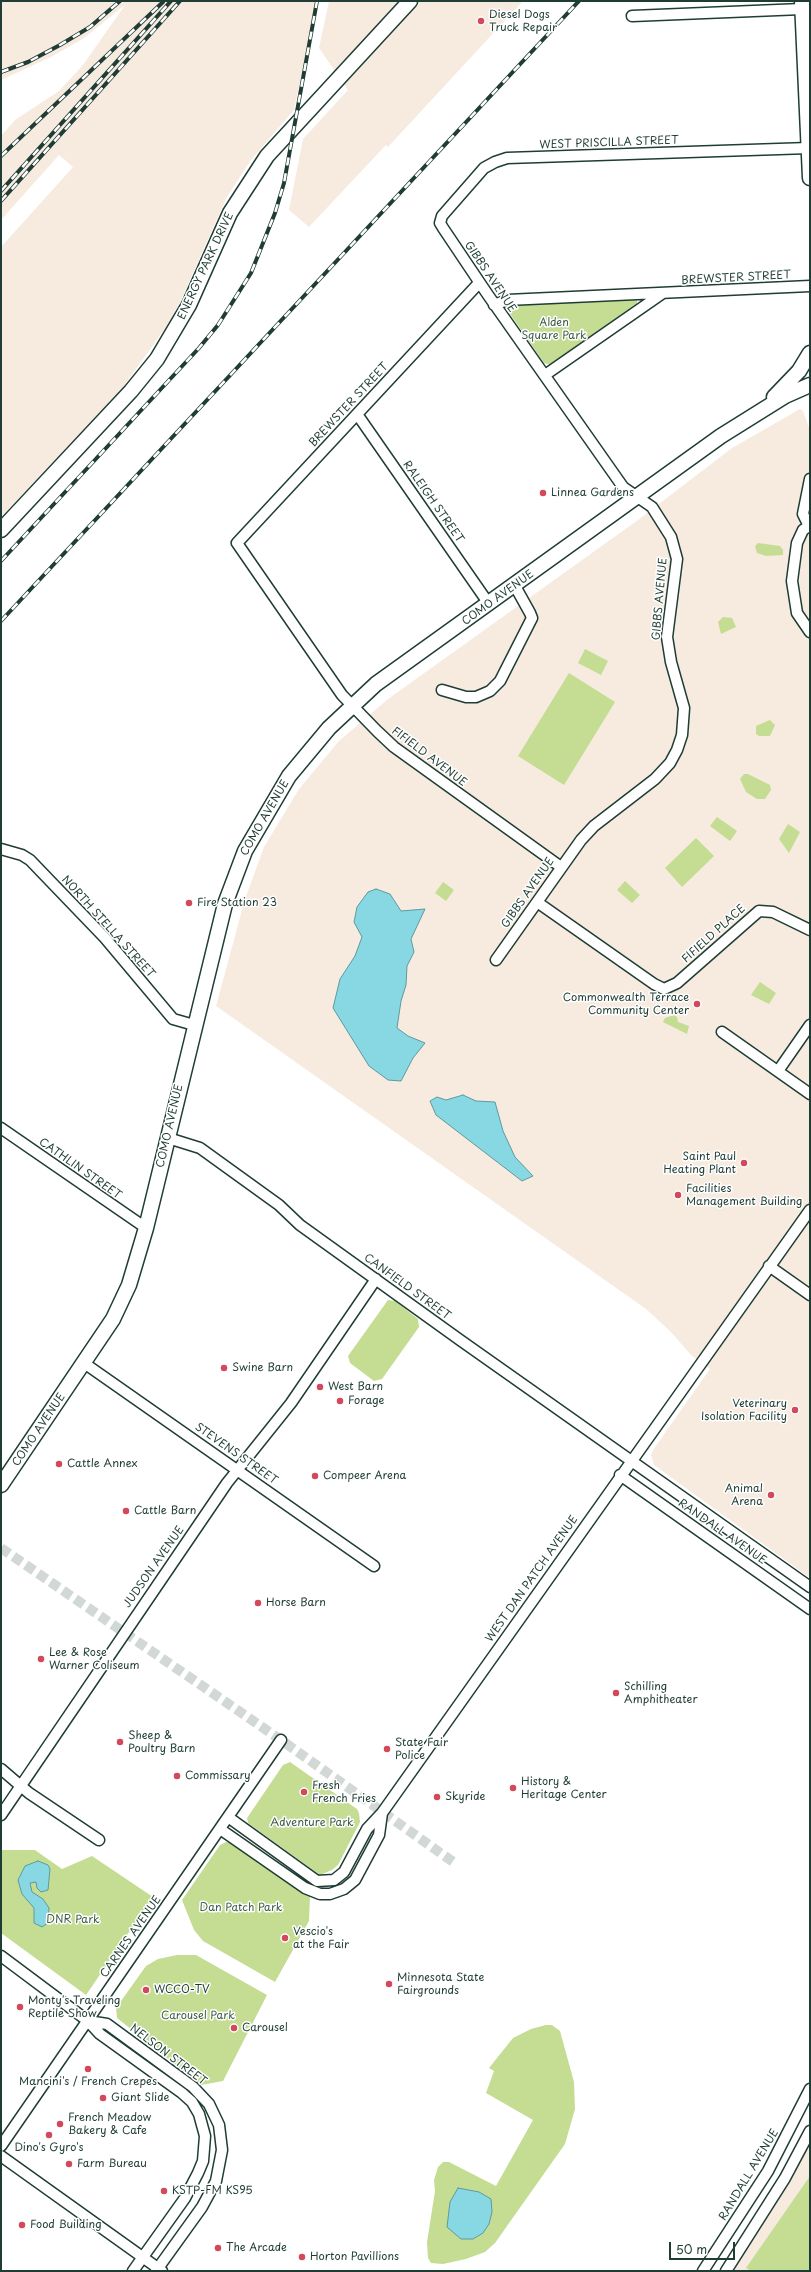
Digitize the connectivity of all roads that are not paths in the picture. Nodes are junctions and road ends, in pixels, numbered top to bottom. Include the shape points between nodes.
1 (410, 1) edge
2 (802, 5) edge
3 (632, 16) dead end
4 (808, 75) edge
5 (809, 148) junction
6 (810, 178) edge
7 (440, 223) joint
8 (479, 283) junction
9 (810, 286) edge
10 (663, 293) junction
11 (494, 305) junction
12 (810, 353) edge
13 (546, 375) junction
14 (810, 385) edge
15 (762, 409) junction
16 (357, 414) junction
17 (810, 479) edge
18 (637, 497) junction
19 (809, 526) edge
20 (1, 530) edge
21 (237, 543) joint
22 (515, 586) junction
23 (489, 604) junction
24 (810, 632) edge
25 (442, 690) dead end
26 (352, 705) junction
27 (1, 849) edge
28 (561, 867) junction
29 (537, 902) junction
30 (810, 930) edge
31 (496, 960) dead end
32 (810, 1025) edge
33 (194, 1026) junction
34 (722, 1032) dead end
35 (778, 1071) junction
36 (810, 1094) edge
37 (1, 1128) edge
38 (168, 1138) junction
39 (810, 1210) edge
40 (146, 1228) junction
41 (769, 1266) junction
42 (376, 1279) junction
43 (810, 1295) edge
44 (84, 1363) junction
45 (631, 1460) junction
46 (238, 1470) junction
47 (620, 1475) junction
48 (1, 1485) edge
49 (374, 1566) dead end
50 (810, 1587) edge
51 (810, 1609) edge
52 (281, 1740) dead end
53 (1, 1769) edge
54 (22, 1786) junction
55 (382, 1812) junction
56 (1, 1815) edge
57 (228, 1818) junction
58 (220, 1828) junction
59 (99, 1840) dead end
60 (1, 1956) edge
61 (88, 2021) junction
62 (810, 2089) edge
63 (810, 2131) edge
64 (1, 2146) edge
65 (1, 2156) edge
66 (143, 2258) junction
67 (159, 2270) edge
68 (134, 2271) edge
69 (703, 2271) edge
70 (726, 2271) edge

1 - 20 main road, ENERGY PARK DRIVE via 267,156 230,214 189,306 157,359 131,391
2 - 3 street
2 - 4 main road
4 - 5 main road
5 - 6 main road
5 - 7 street, WEST PRISCILLA STREET via 507,158 484,168 445,210
7 - 8 street, GIBBS AVENUE
8 - 11 street, GIBBS AVENUE
8 - 16 street, BREWSTER STREET
9 - 10 street, BREWSTER STREET
10 - 11 street, BREWSTER STREET via 507,300
10 - 13 street
11 - 13 street, GIBBS AVENUE
12 - 15 main road via 800,371
13 - 18 street, GIBBS AVENUE via 623,487
14 - 15 main road, COMO AVENUE
15 - 18 main road, COMO AVENUE
16 - 21 street, BREWSTER STREET
16 - 23 street, RALEIGH STREET
17 - 19 street via 803,514
18 - 22 main road, COMO AVENUE
18 - 28 street, GIBBS AVENUE via 652,507 671,537 676,552 677,572 667,637 671,662 683,702 682,735 674,757 660,774 594,826
19 - 24 street via 803,530 797,543 792,581 796,613
21 - 26 street, FIFIELD AVENUE via 342,695
22 - 23 main road, COMO AVENUE
22 - 25 street via 532,618 500,681 490,691 476,697 466,697
23 - 26 main road, COMO AVENUE via 390,674
26 - 28 street, FIFIELD AVENUE via 394,747
26 - 33 main road, COMO AVENUE via 319,738 289,776 245,851 222,911
27 - 33 street, NORTH STELLA STREET via 30,860 105,938 173,1019
28 - 29 street, GIBBS AVENUE
29 - 30 street, FIFIELD PLACE via 658,987 667,988 677,983 759,911 773,912
29 - 31 street, GIBBS AVENUE
32 - 35 street
33 - 38 main road, COMO AVENUE
34 - 35 street
35 - 36 street
37 - 40 street, CATHLIN STREET
38 - 40 main road, COMO AVENUE
38 - 42 street, CANFIELD STREET via 200,1148 279,1205 300,1225
39 - 41 street, WEST DAN PATCH AVENUE
40 - 44 main road, COMO AVENUE via 121,1304
41 - 43 street
41 - 45 street, WEST DAN PATCH AVENUE
42 - 45 street, CANFIELD STREET
42 - 46 street, JUDSON AVENUE via 291,1403
44 - 46 street, STEVENS STREET
44 - 48 main road, COMO AVENUE
45 - 47 street, WEST DAN PATCH AVENUE
45 - 50 street, RANDALL AVENUE
46 - 49 street, STEVENS STREET
46 - 54 street, JUDSON AVENUE via 132,1621
47 - 51 street, RANDALL AVENUE
47 - 55 street, WEST DAN PATCH AVENUE
52 - 57 street, CARNES AVENUE
53 - 54 street
54 - 56 street, JUDSON AVENUE
54 - 59 street
55 - 57 street, WEST DAN PATCH AVENUE via 367,1829 344,1872 334,1880 322,1882 311,1878
55 - 58 street, WEST DAN PATCH AVENUE via 379,1835 349,1886 337,1892 320,1894 305,1888
57 - 58 street, CARNES AVENUE
58 - 61 street, CARNES AVENUE
60 - 61 street, NELSON STREET
61 - 64 street, CARNES AVENUE
61 - 66 street, NELSON STREET via 100,2034 192,2102 203,2125 204,2149 193,2186
61 - 67 street, NELSON STREET via 107,2024 201,2094 219,2125 222,2150 220,2166 210,2193
62 - 69 street, RANDALL AVENUE via 768,2171
63 - 70 street via 782,2184
65 - 66 street
66 - 67 street
66 - 68 street, NELSON STREET

